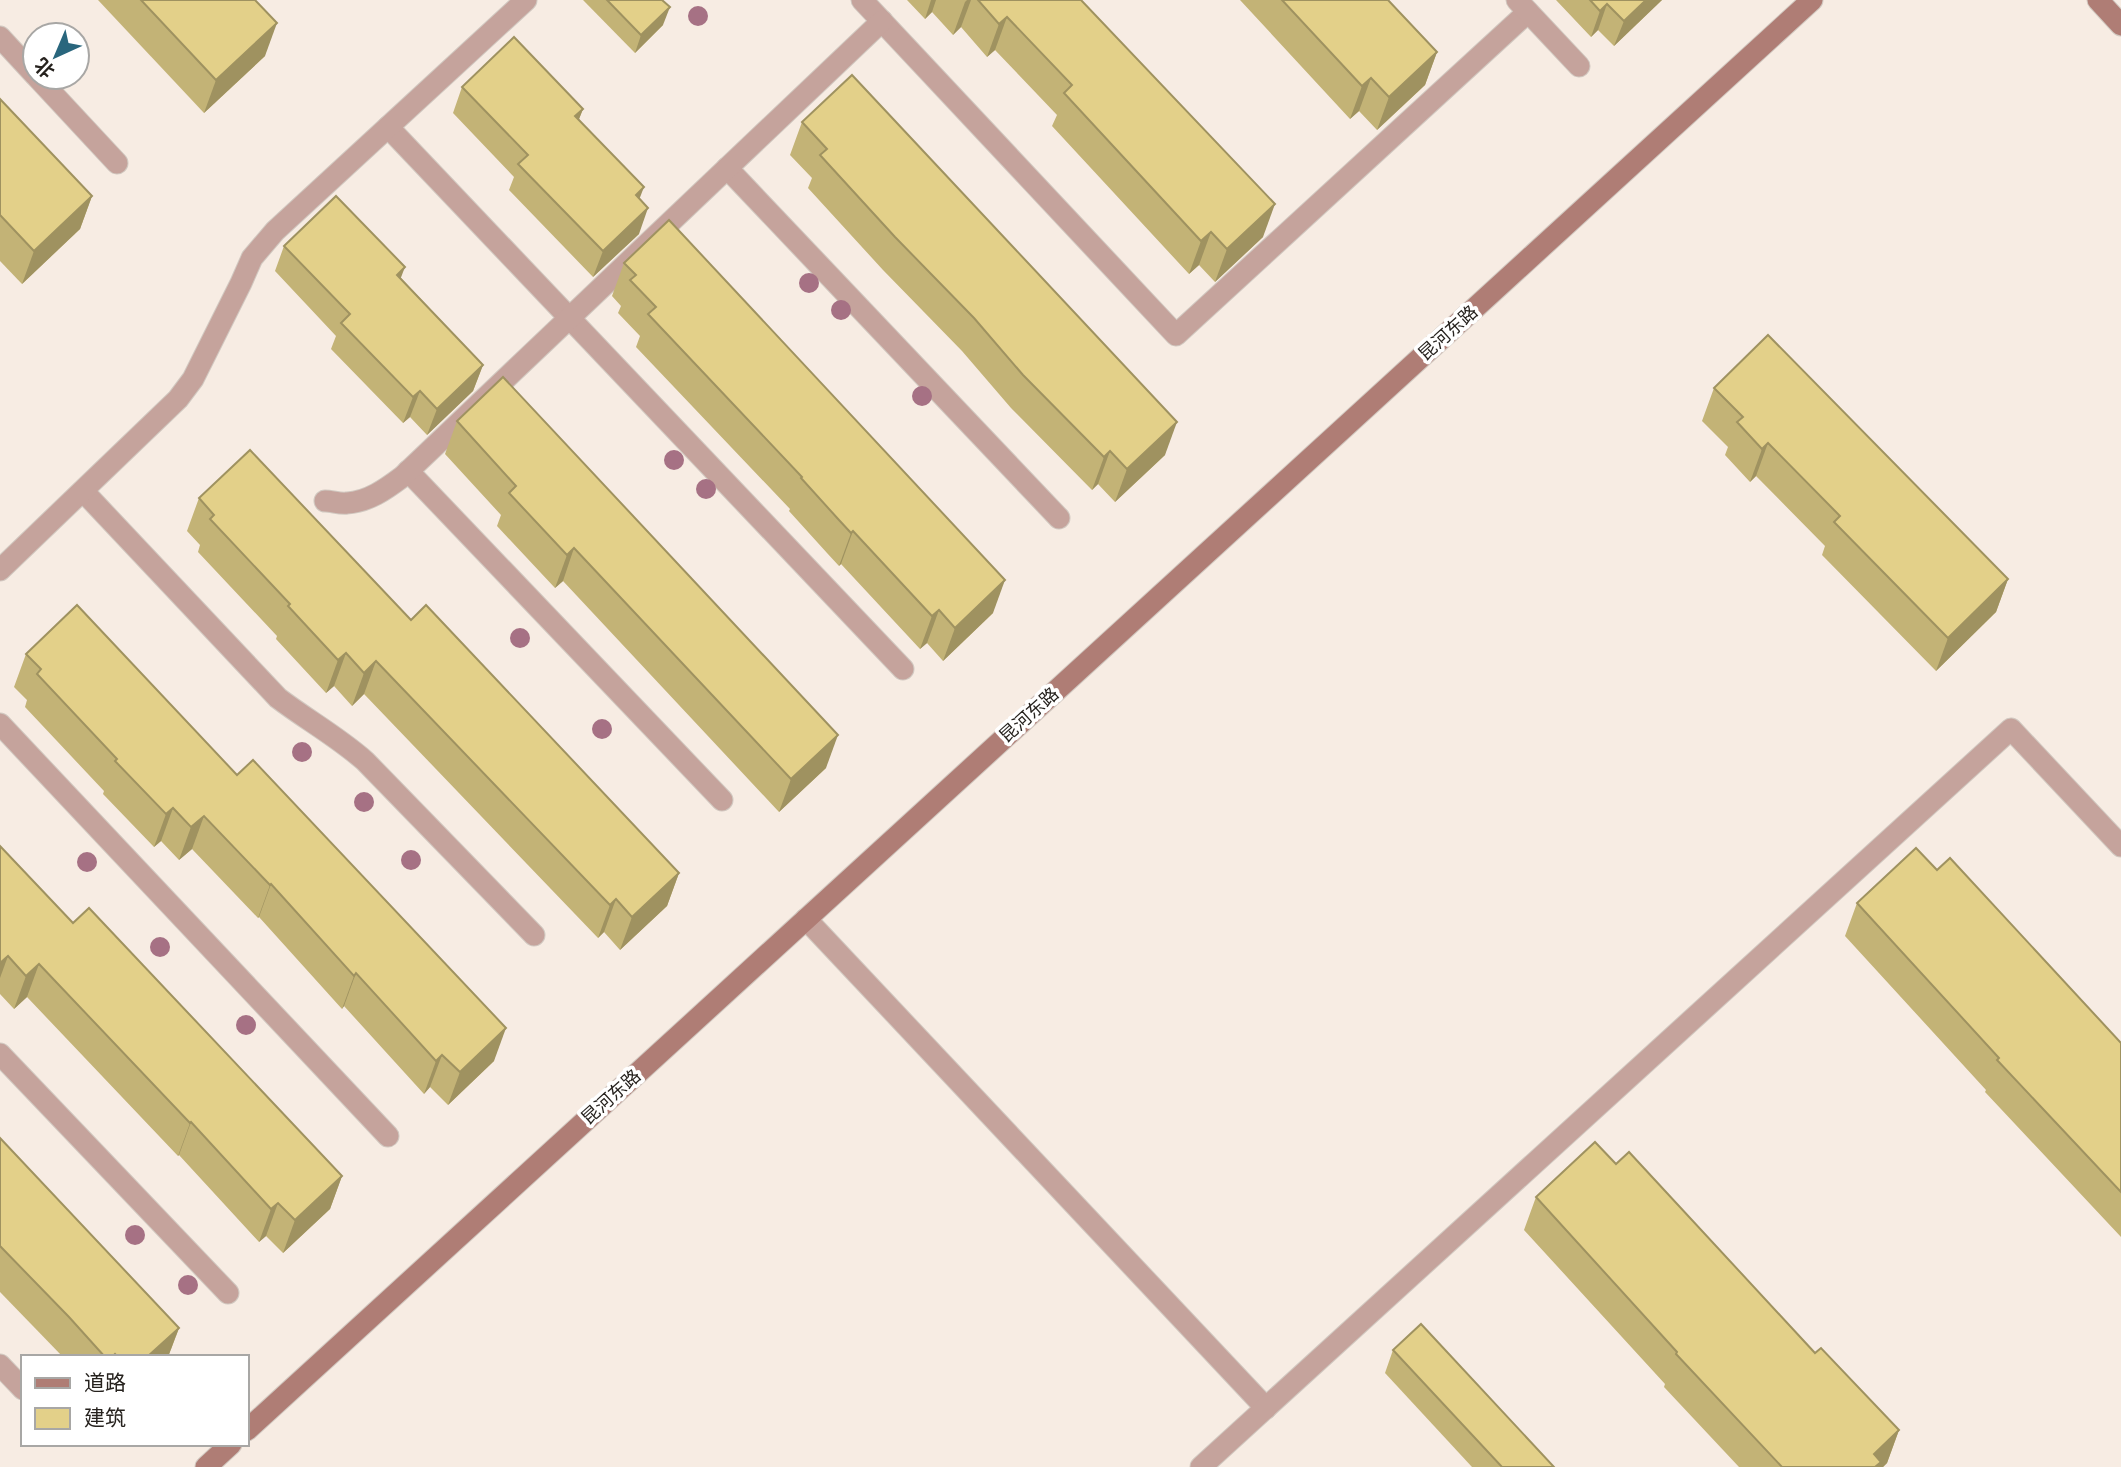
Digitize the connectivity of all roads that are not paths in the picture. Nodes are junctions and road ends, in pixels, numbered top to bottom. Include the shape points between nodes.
1 (526, 0) edge
2 (862, 0) edge
3 (1812, 0) edge
4 (2098, 0) edge
5 (1523, 6) edge
6 (882, 21) junction
7 (2121, 25) edge
8 (0, 37) edge
9 (21, 60) edge
10 (1580, 66) dead end
11 (50, 91) edge
12 (388, 127) junction
13 (117, 163) dead end
14 (727, 168) junction
15 (569, 318) junction
16 (408, 471) junction
17 (83, 491) junction
18 (325, 500) dead end
19 (1059, 518) dead end
20 (0, 570) edge
21 (902, 669) dead end
22 (0, 724) edge
23 (722, 800) dead end
24 (2121, 846) edge
25 (806, 919) junction
26 (534, 935) dead end
27 (0, 1054) edge
28 (388, 1136) dead end
29 (228, 1293) dead end
30 (0, 1365) edge
31 (21, 1387) edge
32 (1266, 1408) junction
33 (248, 1429) edge
34 (229, 1446) edge
35 (206, 1467) edge
36 (1201, 1467) edge

1 - 12 street
2 - 6 street
3 - 25 street, 昆河东路
4 - 7 street
5 - 6 street via 1176,335
5 - 10 street
6 - 14 street
8 - 9 street
11 - 13 street
12 - 15 street
12 - 17 street via 264,243 252,258 193,379
14 - 15 street
14 - 19 street
15 - 16 street
15 - 21 street
16 - 18 street via 372,497 347,503
16 - 23 street
17 - 20 street
17 - 26 street via 278,698 365,761
22 - 28 street
24 - 32 street via 2011,729
25 - 32 street
25 - 33 street, 昆河东路
27 - 29 street
30 - 31 street
32 - 36 street
34 - 35 street

